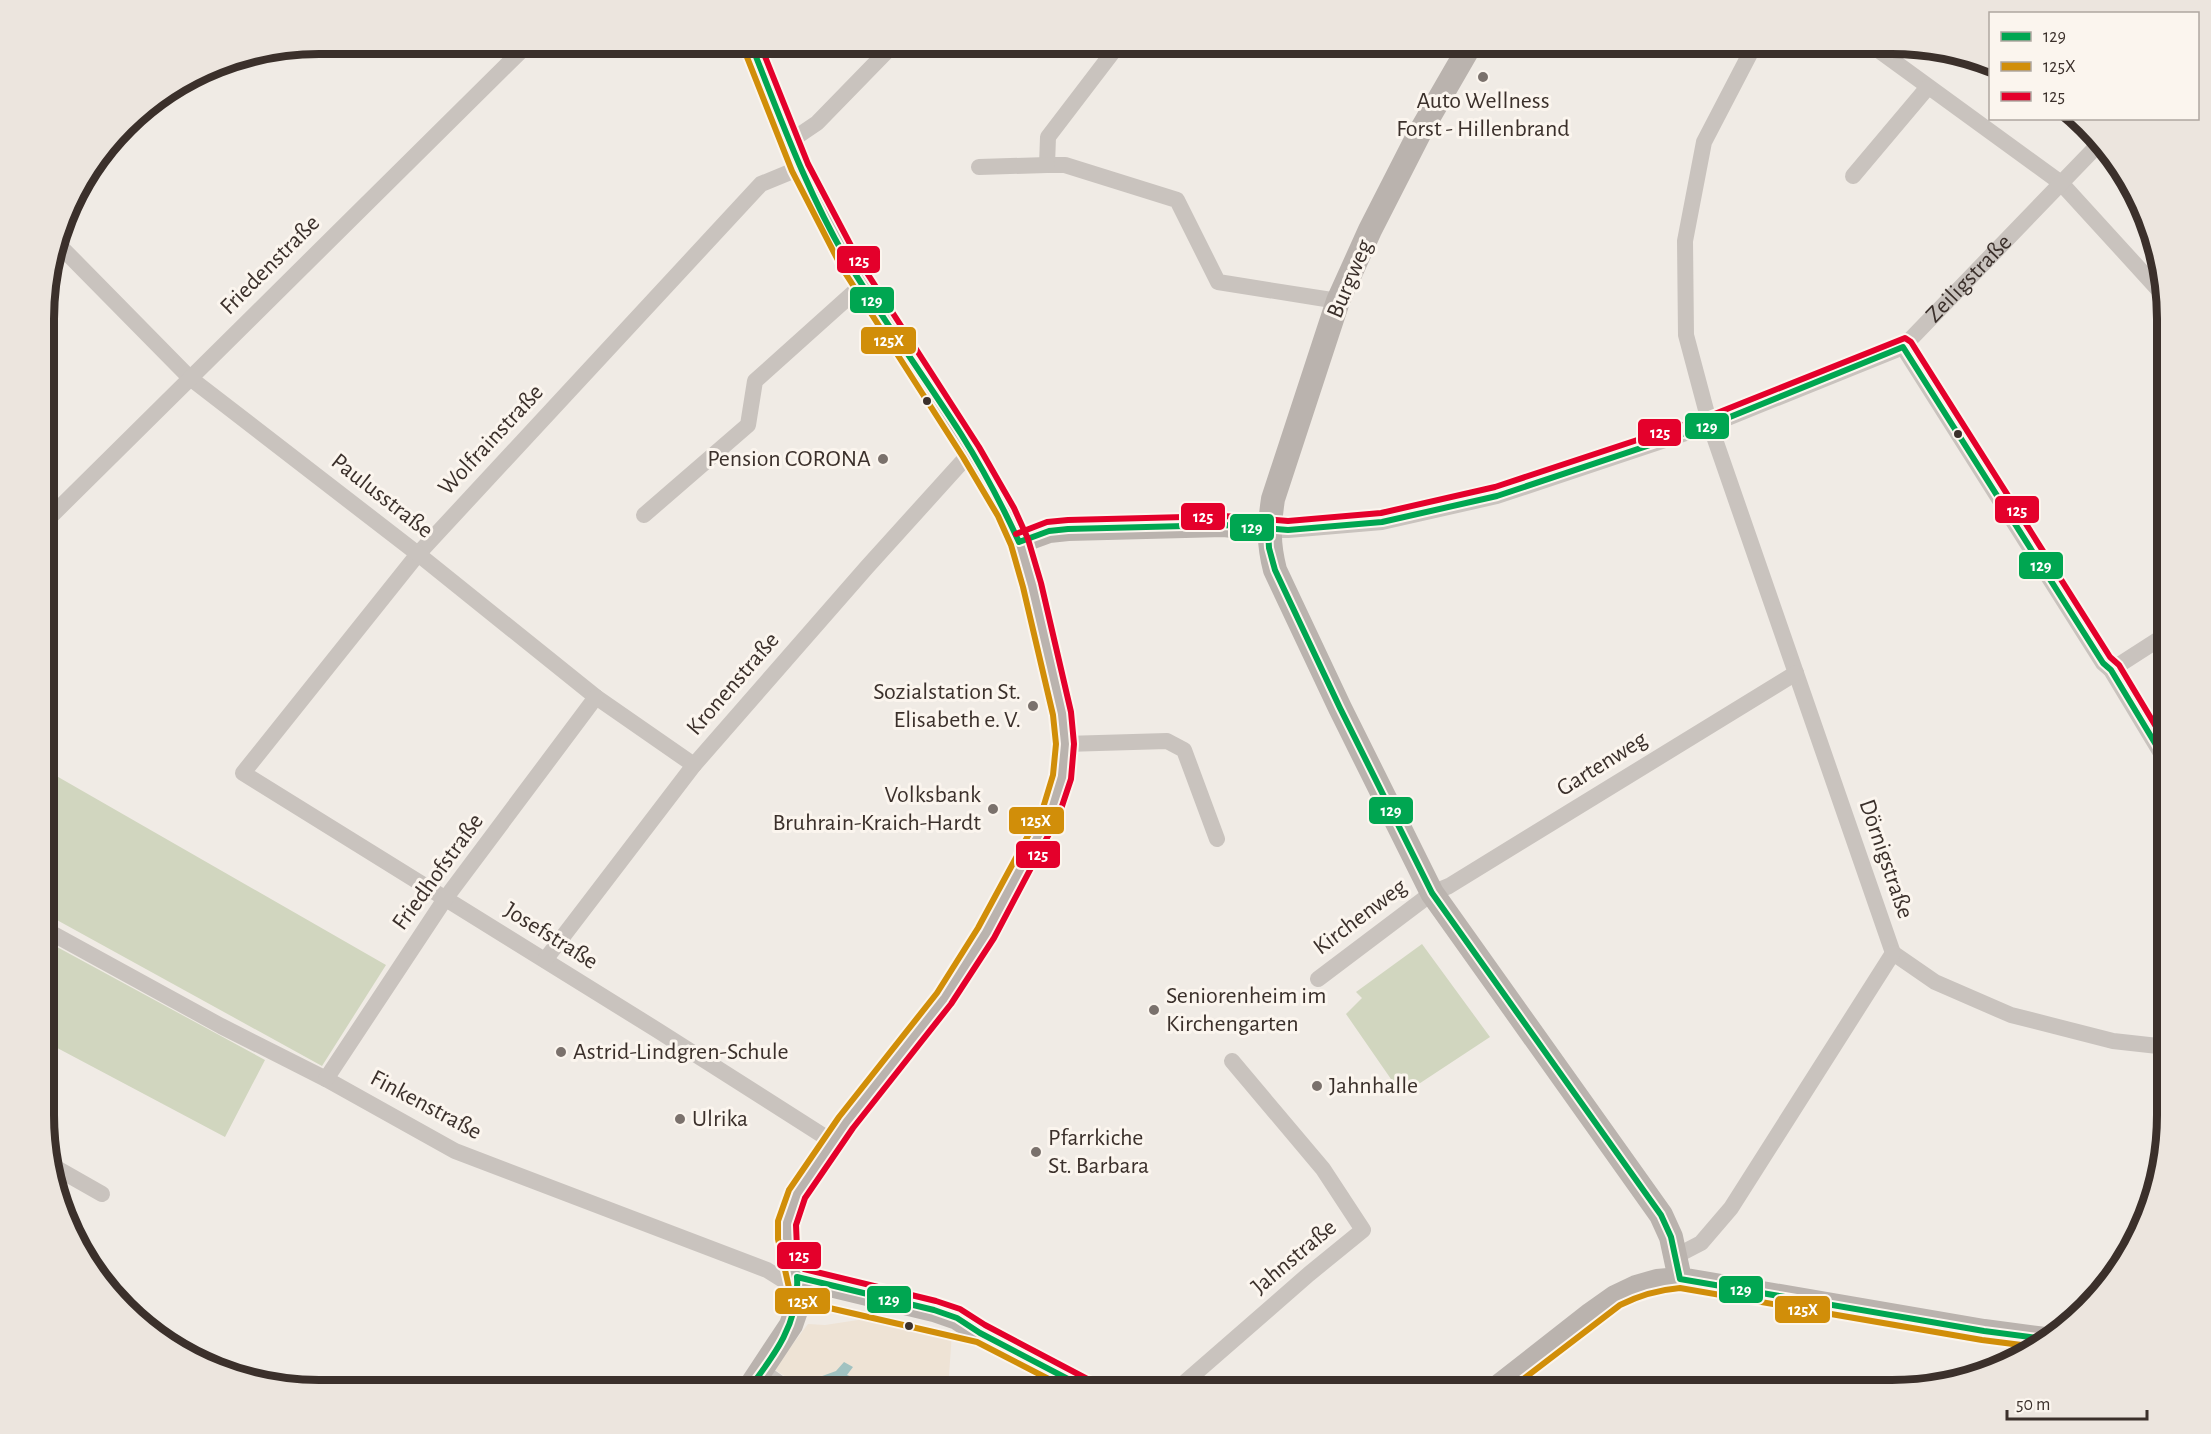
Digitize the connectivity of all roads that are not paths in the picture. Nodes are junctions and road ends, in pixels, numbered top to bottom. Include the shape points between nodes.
1 (518, 54) edge
2 (755, 54) edge
3 (884, 54) edge
4 (1111, 54) edge
5 (1462, 54) edge
6 (1750, 54) edge
7 (1883, 54) edge
8 (1928, 87) junction
9 (789, 142) junction
10 (2095, 149) edge
11 (1047, 165) junction
12 (979, 167) dead end
13 (800, 168) junction
14 (1853, 176) dead end
15 (2061, 183) junction
16 (63, 250) edge
17 (862, 285) junction
18 (2155, 286) edge
19 (1338, 301) junction
20 (1904, 347) junction
21 (190, 378) junction
22 (1710, 426) junction
23 (972, 452) junction
24 (54, 513) edge
25 (644, 515) dead end
26 (1268, 530) junction
27 (1019, 542) junction
28 (418, 554) junction
29 (2157, 640) edge
30 (2110, 670) junction
31 (1796, 672) junction
32 (596, 697) junction
33 (1065, 744) junction
34 (2157, 747) edge
35 (694, 765) junction
36 (243, 773) joint
37 (1217, 839) dead end
38 (1432, 893) junction
39 (445, 899) junction
40 (54, 934) edge
41 (1893, 953) junction
42 (545, 960) junction
43 (1318, 979) dead end
44 (2157, 1046) edge
45 (1232, 1061) dead end
46 (326, 1079) junction
47 (832, 1142) junction
48 (60, 1170) edge
49 (102, 1194) dead end
50 (1678, 1268) junction
51 (798, 1283) junction
52 (2035, 1338) edge
53 (756, 1380) edge
54 (1070, 1380) edge
55 (1188, 1380) edge
56 (1507, 1380) edge

1 - 21 street, Friedenstraße
2 - 9 street
3 - 9 street via 817,123
4 - 11 street via 1048,137
5 - 19 street, Burgweg via 1370,230
6 - 22 street, Dörnigstraße via 1704,142 1684,241 1686,335
7 - 8 street
8 - 14 street
8 - 15 street
9 - 13 street
10 - 15 street, Zeiligstraße
11 - 12 street
11 - 19 street via 1065,165 1178,200 1218,282
13 - 17 street
13 - 28 street, Wolfrainstraße via 761,184
15 - 18 street
15 - 20 street, Zeiligstraße
16 - 21 street, Paulusstraße
17 - 23 street
17 - 25 street via 755,381 748,425
19 - 26 street, Burgweg via 1273,498
20 - 22 street, Zeiligstraße
20 - 30 street
21 - 24 street, Friedenstraße
21 - 28 street, Paulusstraße
22 - 26 street, Zeiligstraße via 1497,496 1382,522
22 - 31 street, Dörnigstraße
23 - 27 street
23 - 35 street, Kronenstraße
26 - 27 street, Zeiligstraße via 1224,525 1068,529
26 - 38 street, Burgweg via 1275,570
27 - 33 street via 1062,714
28 - 32 street, Paulusstraße
28 - 36 street, Wolfrainstraße
29 - 30 street
30 - 34 street
31 - 38 street, Gartenweg
31 - 41 street, Dörnigstraße
32 - 35 street, Paulusstraße
32 - 39 street, Friedhofstraße
33 - 37 street via 1167,741 1184,750
33 - 47 street via 1062,777 1051,812 986,933 944,998
35 - 42 street, Kronenstraße
36 - 39 street, Josefstraße
38 - 43 street, Kirchenweg
38 - 50 street, Burgweg via 1661,1215 1671,1236
39 - 42 street, Josefstraße
39 - 46 street, Friedhofstraße
40 - 46 street, Finkenstraße
41 - 44 street via 1935,982 2011,1015 2113,1041
41 - 50 street, Dörnigstraße via 1731,1208
42 - 47 street, Josefstraße
45 - 55 street, Jahnstraße via 1323,1169 1363,1230
46 - 51 street, Finkenstraße via 455,1151
47 - 51 street via 790,1209 788,1251
48 - 49 street
50 - 52 street via 1984,1331
50 - 56 street via 1657,1281 1615,1297
51 - 53 street via 798,1302 791,1325
51 - 54 street via 957,1318

